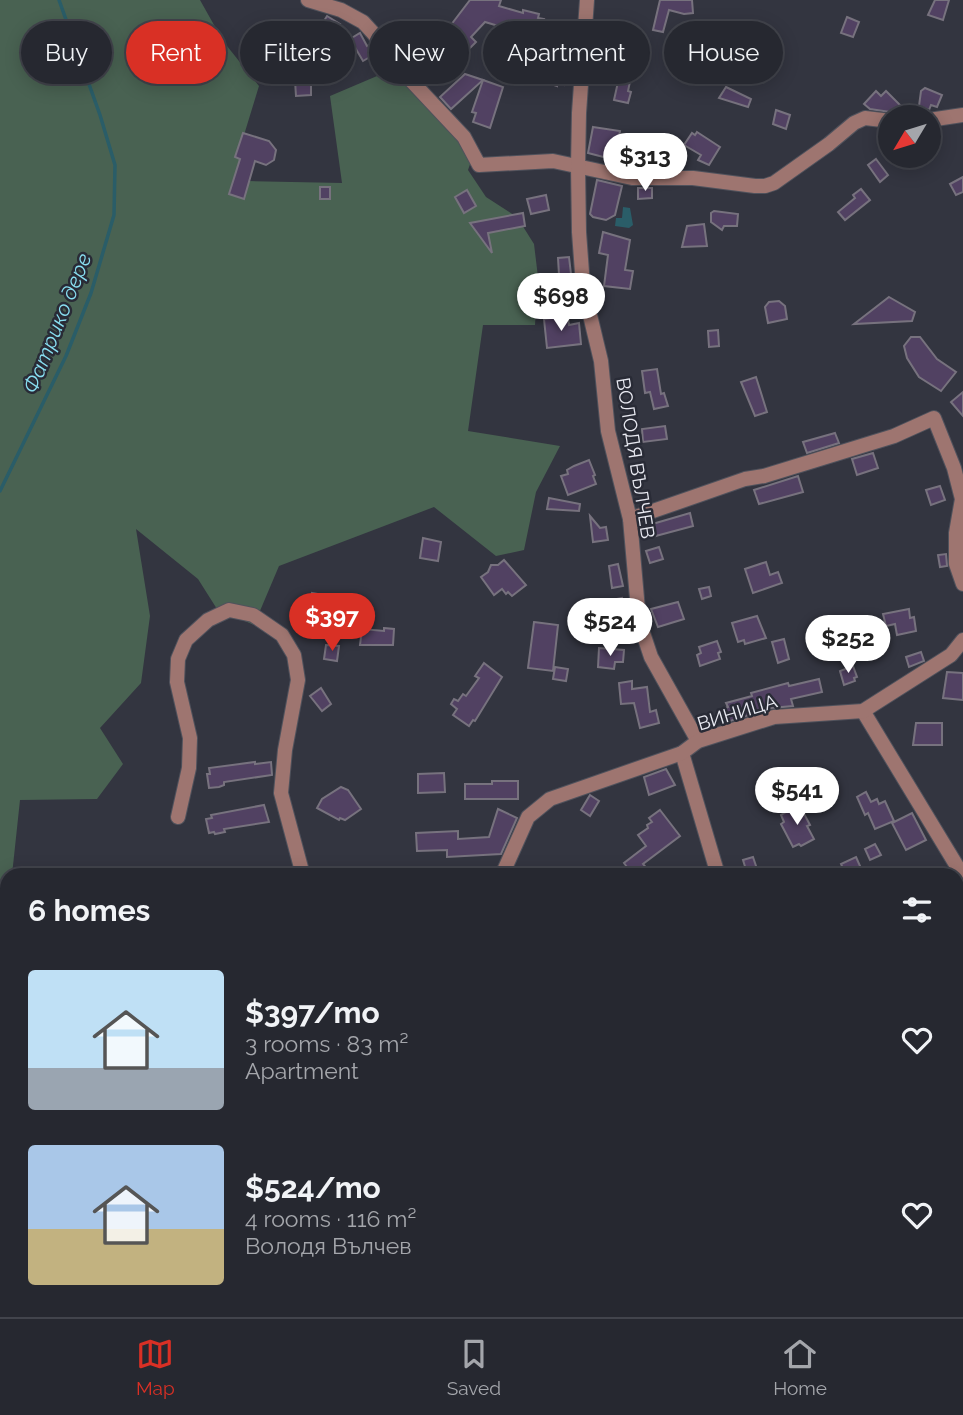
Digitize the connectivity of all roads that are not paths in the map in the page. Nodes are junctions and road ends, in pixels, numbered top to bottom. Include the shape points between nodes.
1 (308, 0) edge
2 (587, 0) edge
3 (963, 115) edge
4 (942, 118) edge
5 (878, 120) edge
6 (578, 167) junction
7 (629, 519) junction
8 (963, 584) edge
9 (963, 640) edge
10 (863, 711) junction
11 (698, 741) junction
12 (682, 753) junction
13 (178, 817) dead end
14 (301, 868) edge
15 (505, 868) edge
16 (716, 868) edge
17 (958, 868) edge

1 - 6 street via 363,22 388,56 464,137 479,165 553,161
2 - 6 street, ВОЛОДЯ ВЪЛЧЕВ
3 - 4 street
5 - 6 street via 854,123 765,186 692,178 632,178
6 - 7 street, ВОЛОДЯ ВЪЛЧЕВ via 583,286 601,361 608,431
7 - 8 street via 745,479 894,436 934,418 962,499 956,565
7 - 11 street, ВОЛОДЯ ВЪЛЧЕВ via 639,621 651,657
9 - 10 street, ВИНИЦА via 950,655
10 - 11 street, ВИНИЦА via 774,717
10 - 17 street
11 - 12 street, ВИНИЦА
12 - 15 street, ВИНИЦА via 550,799 528,817
12 - 16 street
13 - 14 street via 189,768 190,738 177,682 178,659 186,640 208,620 229,610 253,615 282,635 294,656 298,680 281,793

